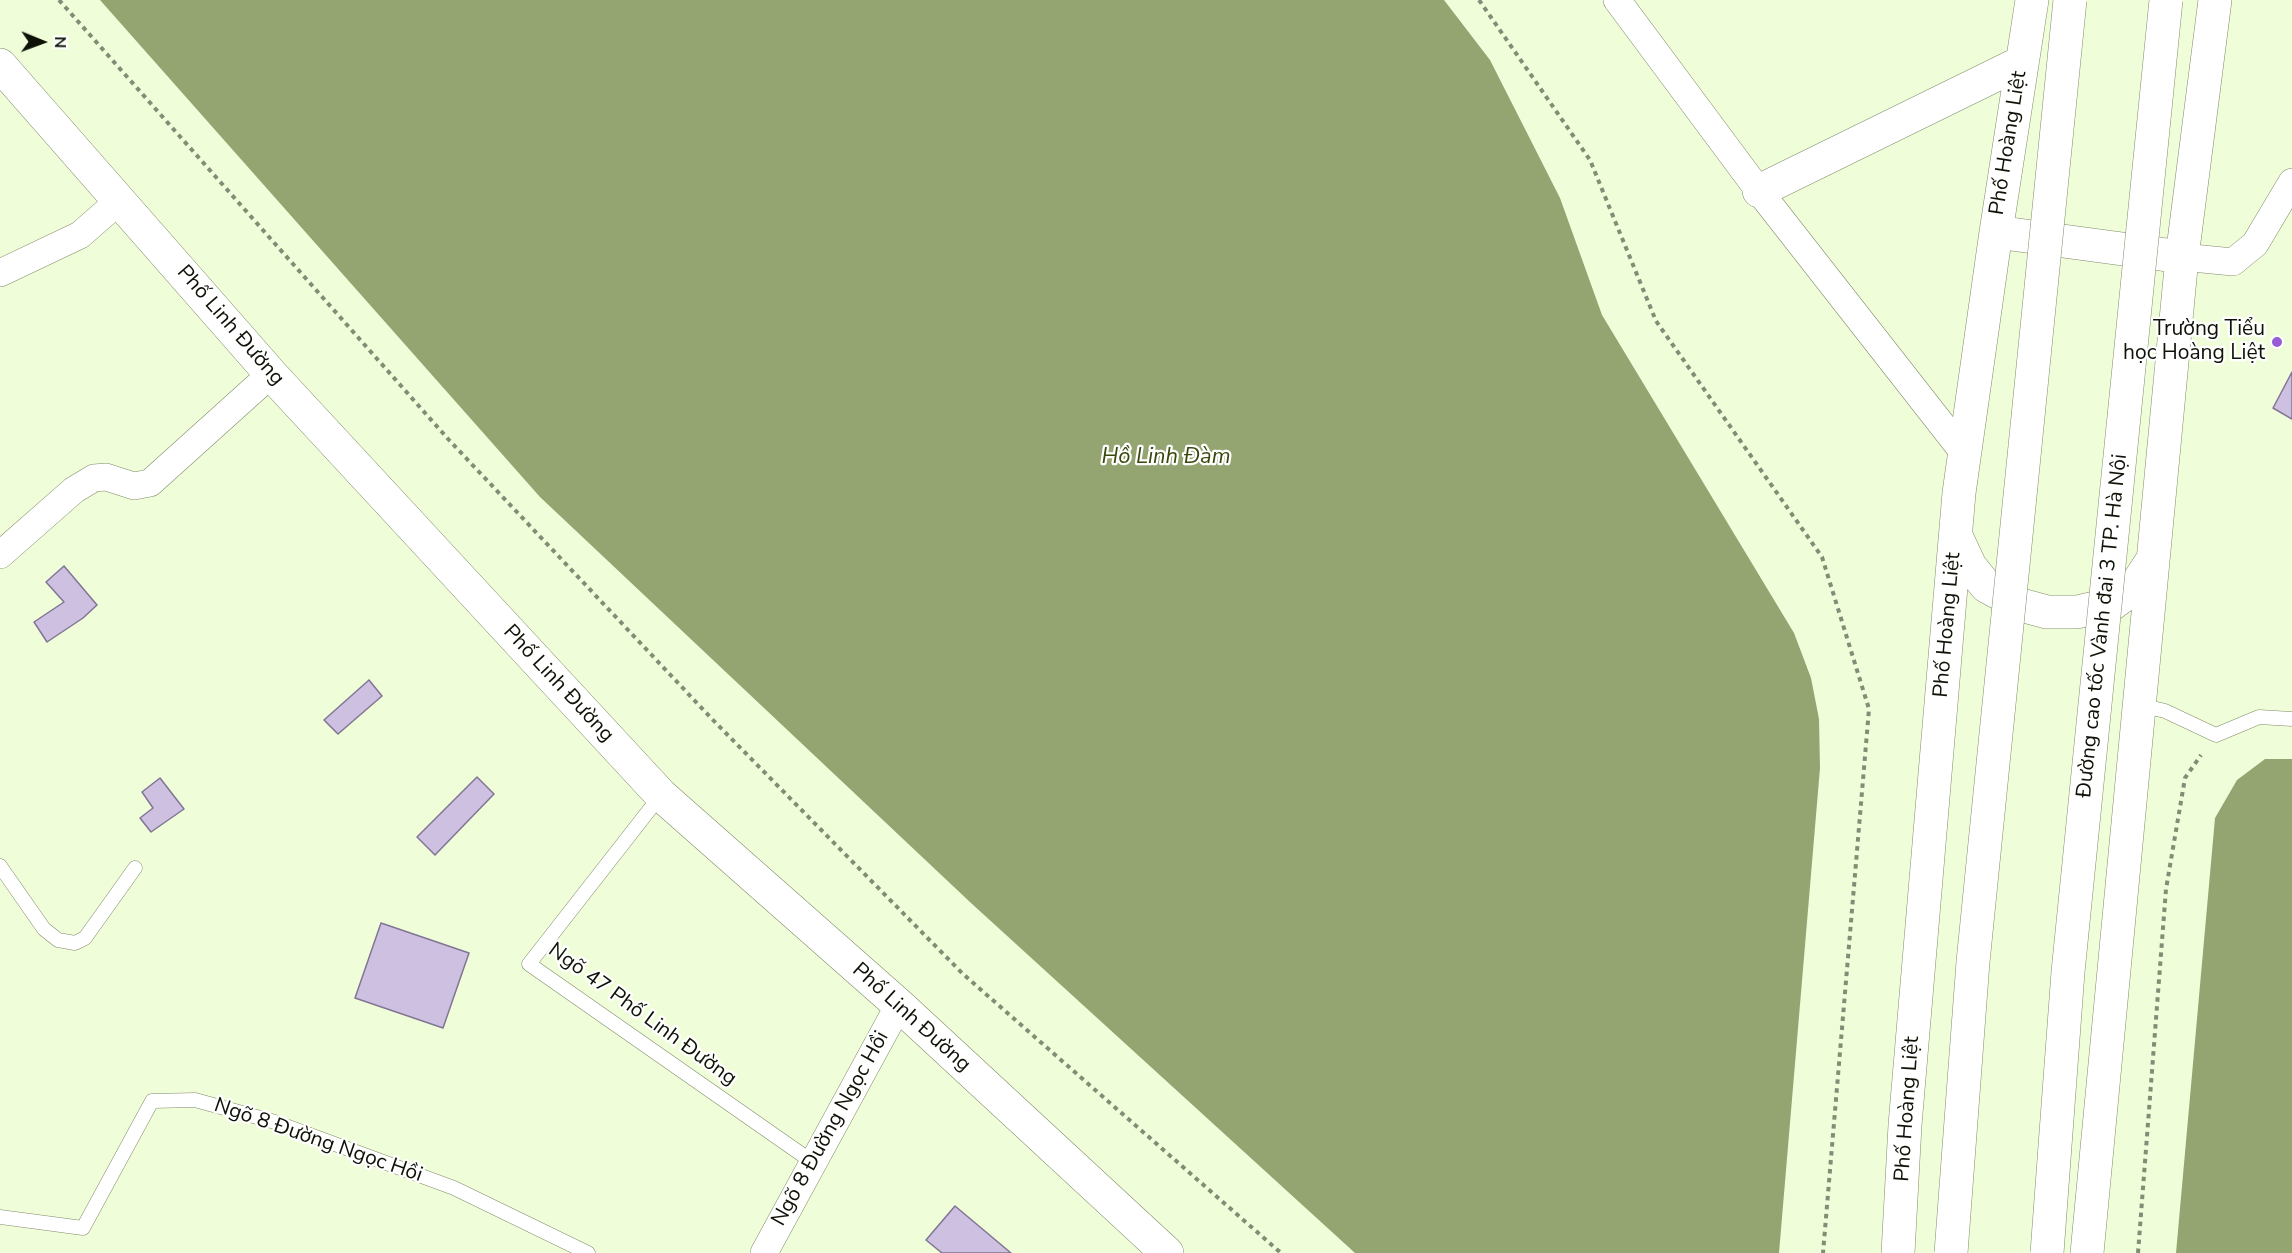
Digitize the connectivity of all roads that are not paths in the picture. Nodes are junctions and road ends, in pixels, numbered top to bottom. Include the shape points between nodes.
1 (1617, 0) edge
2 (2032, 0) edge
3 (2070, 0) edge
4 (2166, 0) edge
5 (2215, 0) edge
6 (2022, 62) junction
7 (0, 65) edge
8 (2292, 182) edge
9 (1759, 191) junction
10 (120, 200) junction
11 (1996, 232) junction
12 (2182, 257) junction
13 (0, 273) edge
14 (271, 374) junction
15 (1964, 453) junction
16 (1956, 536) junction
17 (0, 555) edge
18 (2153, 558) junction
19 (2140, 705) junction
20 (2292, 719) edge
21 (661, 795) junction
22 (0, 866) edge
23 (135, 868) dead end
24 (898, 1005) junction
25 (814, 1163) junction
26 (0, 1217) edge
27 (588, 1253) edge
28 (764, 1253) edge
29 (1167, 1253) edge
30 (1898, 1253) edge
31 (1951, 1253) edge
32 (2047, 1253) edge
33 (2087, 1253) edge

1 - 9 street
2 - 6 main road, Phố Hoàng Liệt
3 - 31 main road, bridge via 1973,962
4 - 32 main road, Đường cao tốc Vành đai 3 TP. Hà Nội, bridge via 2068,972
5 - 12 main road
6 - 9 main road
6 - 11 main road, Phố Hoàng Liệt
7 - 10 main road, Phố Linh Đường
8 - 12 street via 2255,244 2233,262
9 - 15 street
10 - 13 street via 80,235
10 - 14 main road, Phố Linh Đường
11 - 12 main road
11 - 15 main road, Phố Hoàng Liệt
12 - 18 main road
14 - 17 street via 150,483 134,486 105,477 94,478 74,490
14 - 21 main road, Phố Linh Đường
15 - 16 main road, Phố Hoàng Liệt
16 - 18 main road via 1970,566 1986,586 2021,605 2047,612 2077,612 2112,604 2134,588
16 - 30 main road, Phố Hoàng Liệt via 1906,1114
18 - 19 main road
19 - 20 lane via 2165,711 2216,735 2259,717
19 - 33 main road
21 - 24 main road, Phố Linh Đường
21 - 25 lane, Ngõ 47 Phố Linh Đường via 529,964
22 - 23 lane via 45,929 58,940 75,943 85,938
24 - 25 street, Ngõ 8 Đường Ngọc Hồi
24 - 29 main road, Phố Linh Đường
25 - 28 street, Ngõ 8 Đường Ngọc Hồi
26 - 27 lane, Ngõ 8 Đường Ngọc Hồi via 83,1228 152,1101 195,1100 275,1122 454,1188

